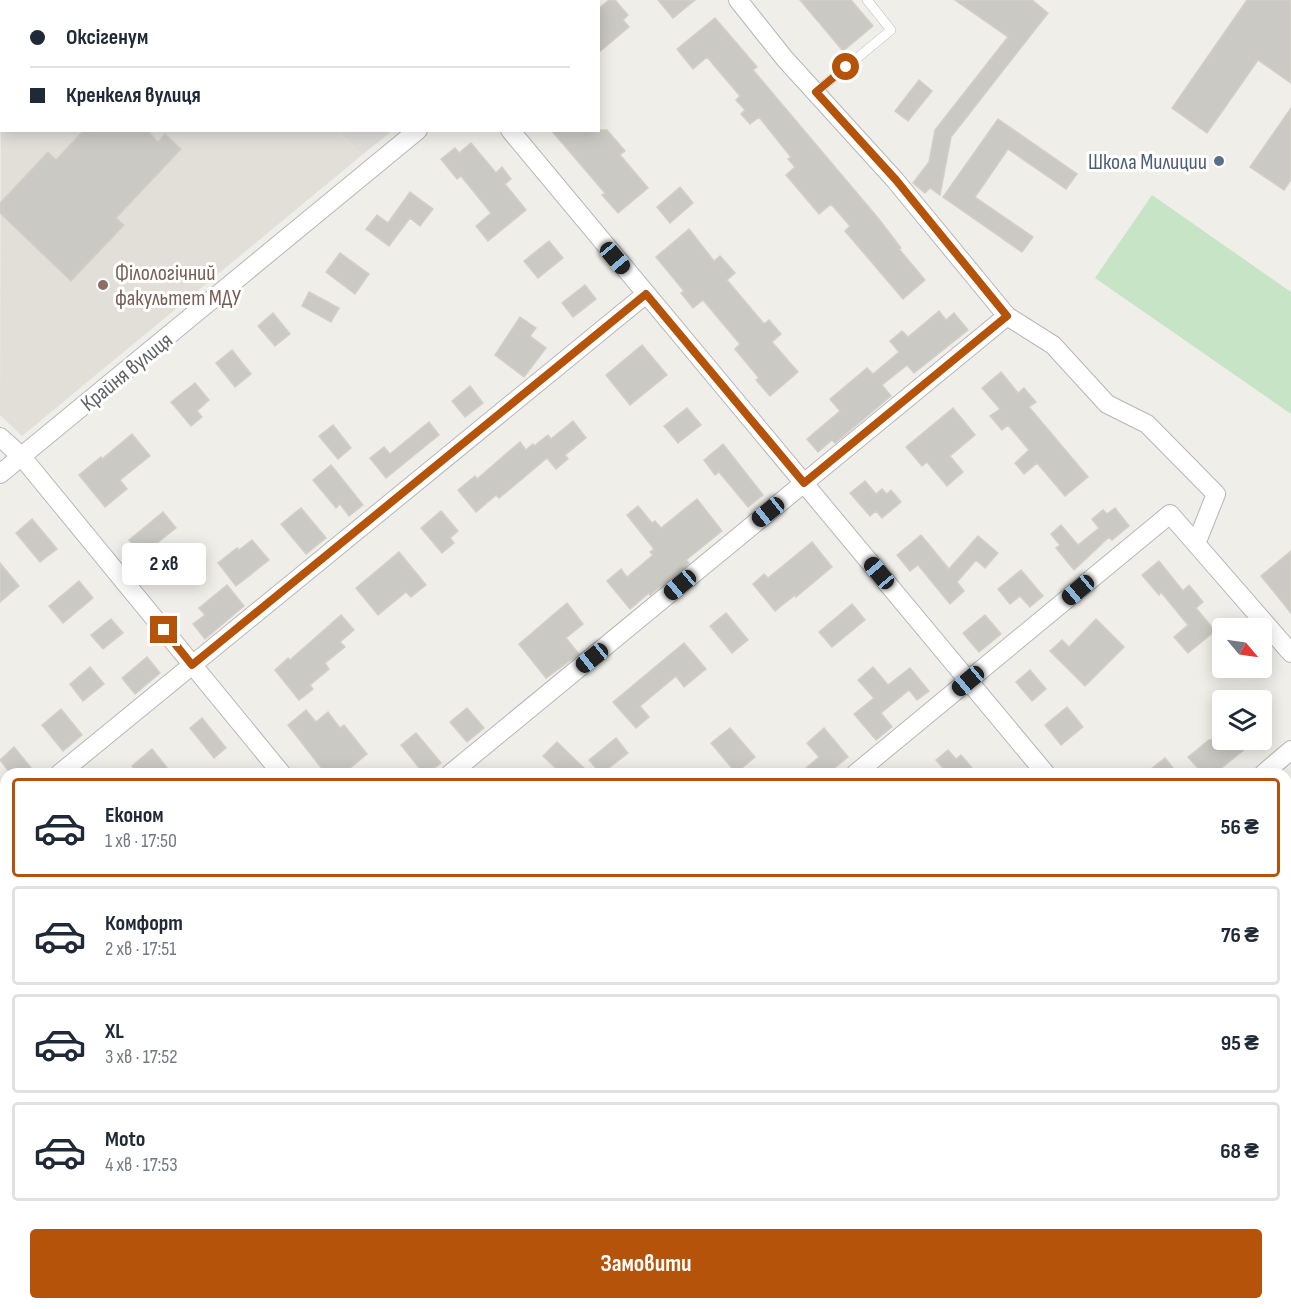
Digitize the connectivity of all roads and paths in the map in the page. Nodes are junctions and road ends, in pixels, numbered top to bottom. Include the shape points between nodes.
1 (738, 0) edge
2 (867, 0) edge
3 (816, 92) junction
4 (416, 132) edge
5 (512, 132) edge
6 (646, 294) junction
7 (1007, 316) junction
8 (0, 437) edge
9 (22, 457) junction
10 (0, 474) edge
11 (804, 483) junction
12 (1196, 544) junction
13 (1291, 653) edge
14 (192, 665) junction
15 (968, 681) junction
16 (1291, 750) edge
17 (66, 768) edge
18 (277, 768) edge
19 (457, 768) edge
20 (862, 768) edge
21 (1041, 768) edge
22 (1270, 768) edge

1 - 3 street
2 - 3 lane via 891,30
3 - 7 street via 896,180
4 - 9 street, Крайня вулиця
5 - 6 street
6 - 11 street
6 - 14 street
7 - 11 street
7 - 12 street via 1053,345 1107,404 1147,424 1216,494
8 - 9 street
9 - 10 street, Крайня вулиця
9 - 14 street
11 - 15 street
11 - 19 street
12 - 13 street
12 - 15 street via 1170,514
14 - 17 street
14 - 18 street
15 - 20 street
15 - 21 street
16 - 22 street

